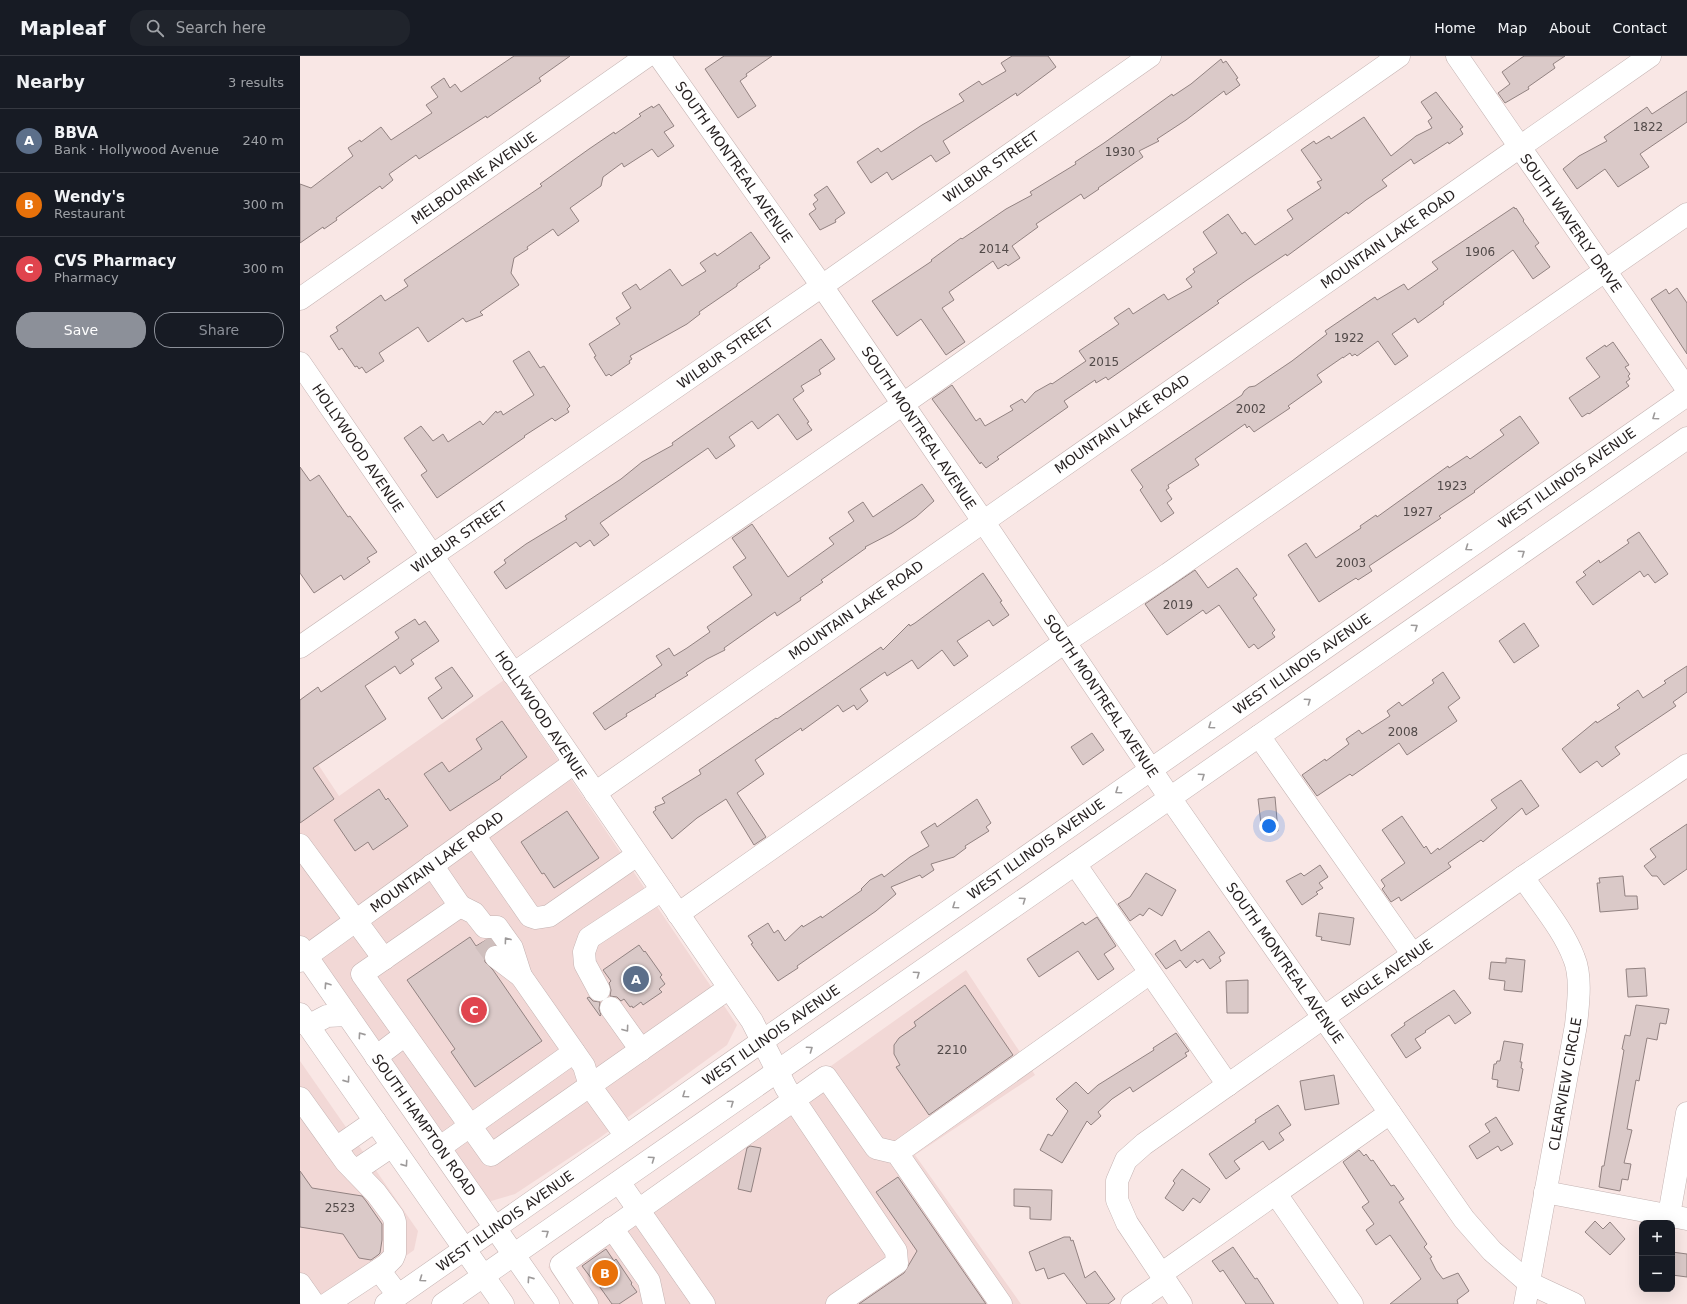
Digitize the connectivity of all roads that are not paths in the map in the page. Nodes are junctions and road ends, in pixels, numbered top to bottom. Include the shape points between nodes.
1 (647, 56) edge
2 (659, 56) edge
3 (1150, 56) edge
4 (1399, 56) edge
5 (1457, 56) edge
6 (1650, 56) edge
7 (1519, 148) junction
8 (1687, 214) edge
9 (1605, 271) junction
10 (822, 286) junction
11 (300, 299) edge
12 (300, 363) edge
13 (1687, 389) edge
14 (1687, 395) edge
15 (903, 404) junction
16 (1687, 438) edge
17 (983, 521) junction
18 (432, 556) junction
19 (1422, 580) junction
20 (1442, 609) junction
21 (1065, 642) junction
22 (300, 647) edge
23 (513, 674) junction
24 (1259, 736) junction
25 (574, 764) junction
26 (1687, 765) edge
27 (1150, 769) junction
28 (595, 793) junction
29 (1170, 798) junction
30 (474, 835) junction
31 (300, 845) edge
32 (637, 855) junction
33 (1075, 864) junction
34 (432, 865) junction
35 (1523, 878) junction
36 (662, 890) junction
37 (460, 906) junction
38 (678, 914) junction
39 (356, 920) junction
40 (488, 942) junction
41 (302, 954) edge
42 (1413, 955) junction
43 (384, 959) junction
44 (1150, 973) junction
45 (521, 976) junction
46 (729, 988) junction
47 (599, 990) dead end
48 (611, 1008) dead end
49 (347, 1015) junction
50 (1324, 1017) junction
51 (303, 1024) edge
52 (405, 1035) junction
53 (762, 1040) junction
54 (642, 1050) junction
55 (574, 1052) junction
56 (376, 1057) junction
57 (778, 1070) junction
58 (1228, 1085) junction
59 (590, 1086) junction
60 (300, 1098) edge
61 (794, 1100) junction
62 (1390, 1113) junction
63 (1687, 1113) edge
64 (376, 1121) junction
65 (472, 1126) junction
66 (626, 1136) junction
67 (392, 1146) junction
68 (336, 1148) junction
69 (439, 1148) junction
70 (897, 1153) junction
71 (355, 1171) junction
72 (619, 1182) junction
73 (1545, 1192) junction
74 (1276, 1194) junction
75 (638, 1210) junction
76 (1678, 1217) edge
77 (495, 1228) junction
78 (613, 1230) junction
79 (465, 1249) junction
80 (513, 1255) junction
81 (562, 1267) junction
82 (379, 1270) junction
83 (484, 1276) junction
84 (1163, 1277) junction
85 (1529, 1283) junction
86 (300, 1284) edge
87 (392, 1300) edge
88 (338, 1301) edge
89 (314, 1304) edge
90 (443, 1304) edge
91 (503, 1304) edge
92 (548, 1304) edge
93 (587, 1304) edge
94 (600, 1304) edge
95 (644, 1304) edge
96 (654, 1304) edge
97 (704, 1304) edge
98 (837, 1304) edge
99 (1001, 1304) edge
100 (1132, 1304) edge
101 (1181, 1304) edge
102 (1352, 1304) edge
103 (1525, 1304) edge
104 (1574, 1304) edge

1 - 11 street, MELBOURNE AVENUE
2 - 10 street, SOUTH MONTREAL AVENUE
3 - 10 street, WILBUR STREET
4 - 15 street
5 - 7 street, SOUTH WAVERLY DRIVE
6 - 7 street, MOUNTAIN LAKE ROAD
7 - 9 street, SOUTH WAVERLY DRIVE
7 - 17 street, MOUNTAIN LAKE ROAD
8 - 9 street
9 - 13 street, SOUTH WAVERLY DRIVE
9 - 21 street via 1168,574
10 - 15 street, SOUTH MONTREAL AVENUE
10 - 18 street, WILBUR STREET
12 - 18 street, HOLLYWOOD AVENUE
14 -> 19 street, WEST ILLINOIS AVENUE
15 - 17 street, SOUTH MONTREAL AVENUE
15 - 23 street
20 -> 16 street
17 - 21 street, SOUTH MONTREAL AVENUE
17 - 28 street, MOUNTAIN LAKE ROAD
18 - 22 street, WILBUR STREET
18 - 23 street, HOLLYWOOD AVENUE
19 - 20 street
19 -> 27 street, WEST ILLINOIS AVENUE
24 -> 20 street
21 - 27 street, SOUTH MONTREAL AVENUE
21 - 38 street
23 - 25 street, HOLLYWOOD AVENUE
29 -> 24 street
24 - 42 street
25 - 28 street, HOLLYWOOD AVENUE
25 - 30 street, MOUNTAIN LAKE ROAD
26 - 35 street, ENGLE AVENUE
27 - 29 street, SOUTH MONTREAL AVENUE
27 -> 53 street, WEST ILLINOIS AVENUE
28 - 32 street, HOLLYWOOD AVENUE
29 - 33 street
29 - 50 street, SOUTH MONTREAL AVENUE
30 - 32 street via 530,916 536,918 548,916
30 - 34 street, MOUNTAIN LAKE ROAD
31 - 39 street
32 - 36 street, HOLLYWOOD AVENUE
33 - 44 street
57 -> 33 street
34 - 37 street
34 - 39 street, MOUNTAIN LAKE ROAD
35 - 42 street, ENGLE AVENUE
35 - 73 street, CLEARVIEW CIRCLE via 1561,933 1575,959 1579,991 1576,1025
36 - 38 street, HOLLYWOOD AVENUE
36 - 47 street via 589,938 584,952 585,964
37 - 40 street via 474,913
37 - 43 street
38 - 46 street, HOLLYWOOD AVENUE
39 - 41 street, MOUNTAIN LAKE ROAD
39 - 43 street
40 - 45 street
45 -> 40 street via 512,948 497,927
49 -> 41 street, SOUTH HAMPTON ROAD
42 - 50 street, ENGLE AVENUE
43 - 52 street via 362,974
44 - 58 street
44 - 70 street
45 - 55 street
46 - 53 street, HOLLYWOOD AVENUE
46 - 54 street
48 -> 54 street
49 - 51 street via 327,1016
56 -> 49 street, SOUTH HAMPTON ROAD
50 - 58 street, ENGLE AVENUE
50 - 62 street, SOUTH MONTREAL AVENUE
51 -> 64 street
52 - 56 street
52 - 65 street
53 - 57 street, HOLLYWOOD AVENUE
53 -> 66 street, WEST ILLINOIS AVENUE
54 - 59 street
55 - 59 street via 584,1066
55 - 65 street
56 - 69 street, SOUTH HAMPTON ROAD
57 - 61 street, HOLLYWOOD AVENUE
72 -> 57 street
58 - 84 street, ENGLE AVENUE via 1144,1144 1126,1160 1117,1181 1117,1200 1127,1224
59 - 65 street via 491,1155
59 - 66 street
60 - 68 street
61 - 70 street via 826,1077 876,1148
61 - 75 street
61 - 98 street, HOLLYWOOD AVENUE via 896,1251 897,1263
62 - 74 street
62 - 85 street, SOUTH MONTREAL AVENUE via 1464,1219 1492,1251
63 - 76 street
64 - 67 street
64 - 68 street
65 - 69 street
66 - 77 street, WEST ILLINOIS AVENUE
67 - 71 street
67 -> 79 street
68 - 71 street
69 - 77 street, SOUTH HAMPTON ROAD
70 - 99 street
71 - 82 street via 376,1193 395,1222 395,1253
72 - 75 street
80 -> 72 street
73 - 76 street
73 - 85 street, CLEARVIEW CIRCLE
74 - 84 street
74 - 102 street
75 - 78 street
75 - 97 street
77 - 79 street, WEST ILLINOIS AVENUE
77 - 80 street, SOUTH HAMPTON ROAD
78 - 81 street
78 - 95 street via 615,1247 643,1286 646,1294
78 - 96 street via 650,1282
79 - 83 street
79 -> 87 street, WEST ILLINOIS AVENUE
80 - 83 street
92 -> 80 street, SOUTH HAMPTON ROAD
81 - 93 street
81 - 94 street via 576,1271
82 - 87 street
82 - 88 street
83 - 90 street
83 - 91 street
84 - 100 street
84 - 101 street, ENGLE AVENUE
85 - 103 street, CLEARVIEW CIRCLE
85 - 104 street, SOUTH MONTREAL AVENUE
86 - 89 street

